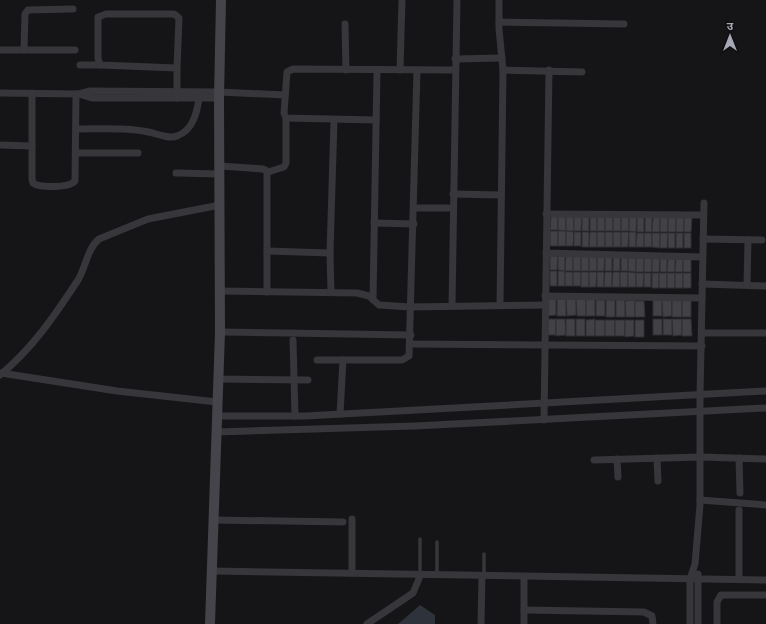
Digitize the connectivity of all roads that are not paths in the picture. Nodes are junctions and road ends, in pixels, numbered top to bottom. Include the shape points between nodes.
1 (221, 0) edge
2 (402, 0) edge
3 (457, 0) edge
4 (499, 0) edge
5 (73, 9) dead end
6 (499, 22) junction
7 (345, 24) dead end
8 (624, 24) dead end
9 (0, 50) edge
10 (24, 50) junction
11 (75, 50) dead end
12 (502, 58) junction
13 (455, 59) junction
14 (80, 64) dead end
15 (100, 65) junction
16 (177, 68) junction
17 (346, 70) junction
18 (400, 70) junction
19 (454, 70) junction
20 (503, 70) junction
21 (549, 70) junction
22 (377, 71) junction
23 (417, 71) junction
24 (582, 72) dead end
25 (0, 93) edge
26 (32, 93) junction
27 (77, 94) junction
28 (177, 94) junction
29 (219, 95) junction
30 (285, 95) junction
31 (199, 98) junction
32 (286, 118) junction
33 (334, 120) junction
34 (376, 120) junction
35 (76, 129) junction
36 (0, 145) edge
37 (32, 146) junction
38 (77, 153) junction
39 (138, 153) dead end
40 (220, 170) junction
41 (268, 172) junction
42 (176, 173) dead end
43 (453, 194) junction
44 (501, 195) junction
45 (704, 203) dead end
46 (220, 205) junction
47 (414, 208) junction
48 (453, 208) junction
49 (546, 214) junction
50 (703, 215) junction
51 (374, 223) junction
52 (414, 224) junction
53 (703, 239) junction
54 (748, 240) junction
55 (762, 240) dead end
56 (267, 251) junction
57 (330, 253) junction
58 (546, 253) junction
59 (702, 257) junction
60 (702, 284) junction
61 (747, 285) junction
62 (766, 286) edge
63 (219, 291) junction
64 (267, 292) junction
65 (331, 292) junction
66 (545, 296) junction
67 (702, 298) junction
68 (373, 300) junction
69 (500, 305) junction
70 (544, 305) junction
71 (452, 306) junction
72 (410, 307) junction
73 (220, 332) junction
74 (702, 333) junction
75 (766, 333) edge
76 (411, 335) junction
77 (294, 340) dead end
78 (410, 344) junction
79 (544, 346) junction
80 (702, 346) junction
81 (317, 360) dead end
82 (343, 360) junction
83 (1, 374) edge
84 (218, 378) junction
85 (294, 379) junction
86 (308, 380) dead end
87 (766, 391) edge
88 (700, 395) junction
89 (217, 402) junction
90 (544, 402) junction
91 (766, 408) edge
92 (700, 412) junction
93 (340, 414) junction
94 (216, 416) junction
95 (295, 416) junction
96 (544, 420) junction
97 (216, 432) junction
98 (701, 457) junction
99 (657, 458) junction
100 (740, 458) junction
101 (617, 459) junction
102 (766, 459) edge
103 (594, 460) dead end
104 (618, 477) dead end
105 (658, 481) dead end
106 (740, 493) dead end
107 (700, 500) junction
108 (766, 505) edge
109 (738, 510) dead end
110 (352, 519) dead end
111 (214, 520) junction
112 (343, 522) dead end
113 (420, 539) dead end
114 (437, 542) dead end
115 (484, 554) dead end
116 (695, 564) junction
117 (212, 571) junction
118 (352, 573) junction
119 (420, 574) junction
120 (437, 574) junction
121 (483, 576) junction
122 (524, 577) junction
123 (690, 579) junction
124 (699, 579) junction
125 (739, 579) junction
126 (766, 580) edge
127 (766, 595) edge
128 (524, 610) junction
129 (210, 624) edge
130 (367, 624) edge
131 (481, 624) edge
132 (524, 624) edge
133 (653, 624) edge
134 (690, 624) edge
135 (698, 624) edge
136 (717, 624) edge

1 - 29 street
2 - 18 street
3 - 13 street
4 - 6 street
5 - 10 street via 28,10 25,14
6 - 8 street
6 - 12 street
7 - 17 street
9 - 10 street
10 - 11 street
12 - 13 street
12 - 20 street
13 - 19 street
14 - 15 street
15 - 16 street
15 - 16 street via 98,17 102,14 174,14 179,18
16 - 28 street
17 - 22 street
17 - 30 street via 289,70 286,76
18 - 22 street
18 - 23 street
19 - 23 street
19 - 43 street
20 - 21 street
20 - 44 street
21 - 24 street
21 - 49 street
22 - 34 street
23 - 47 street
25 - 26 street
26 - 27 street
26 - 37 street
27 - 28 street via 90,91
27 - 35 street
28 - 29 street
28 - 31 street
29 - 30 street
29 - 31 street
29 - 40 street
30 - 32 street
31 - 35 street via 193,122 186,131 176,137 129,129
32 - 33 street
32 - 41 street via 286,163 284,167
33 - 34 street
33 - 57 street
34 - 51 street
35 - 38 street
36 - 37 street
37 - 38 street via 32,180 37,186 74,184
38 - 39 street
40 - 41 street via 263,169
40 - 42 street
40 - 46 street
41 - 56 street
43 - 44 street
43 - 48 street
44 - 69 street
45 - 50 street
46 - 63 street
46 - 83 street via 148,219 99,238 93,244 78,279 54,317 36,341
47 - 48 street
47 - 52 street
48 - 71 street
49 - 50 street
49 - 58 street
50 - 53 street
51 - 52 street
51 - 68 street
52 - 72 street
53 - 54 street
53 - 59 street
54 - 55 street
54 - 61 street
56 - 57 street
56 - 64 street
57 - 65 street
58 - 59 street
58 - 66 street
59 - 60 street
60 - 61 street
60 - 67 street
61 - 62 street
63 - 64 street
63 - 73 street
64 - 65 street
65 - 68 street via 362,293
66 - 67 street
66 - 70 street
67 - 74 street
68 - 72 street via 379,305
69 - 70 street
69 - 71 street
70 - 79 street
71 - 72 street
72 - 76 street
73 - 76 street
73 - 84 street
74 - 75 street
74 - 80 street
76 - 78 street
77 - 85 street
78 - 79 street
78 - 82 street via 409,356 402,360
79 - 80 street
79 - 90 street
80 - 88 street
81 - 82 street
82 - 93 street
83 - 89 street
84 - 85 street
84 - 89 street
85 - 86 street
85 - 95 street
87 - 88 street
88 - 90 street
88 - 92 street
89 - 94 street
90 - 93 street
90 - 96 street
91 - 92 street
92 - 96 street
92 - 98 street
93 - 95 street
94 - 95 street
94 - 97 street
96 - 97 street
97 - 111 street
98 - 99 street
98 - 100 street
98 - 107 street
99 - 101 street
99 - 105 street
100 - 102 street
100 - 106 street
101 - 103 street
101 - 104 street
107 - 108 street
107 - 116 street
109 - 125 street
110 - 118 street
111 - 112 street
111 - 117 street
113 - 119 lane
114 - 120 lane
115 - 121 lane
116 - 123 street
116 - 124 street
117 - 118 street
117 - 129 street
118 - 119 street
119 - 120 street
119 - 130 street via 413,593
120 - 121 street
121 - 122 street
121 - 131 street
122 - 123 street
122 - 128 street
123 - 124 street
123 - 134 street
124 - 125 street
124 - 135 street
125 - 126 street
127 - 136 street via 720,595 717,602
128 - 132 street
128 - 133 street via 644,612 652,616

